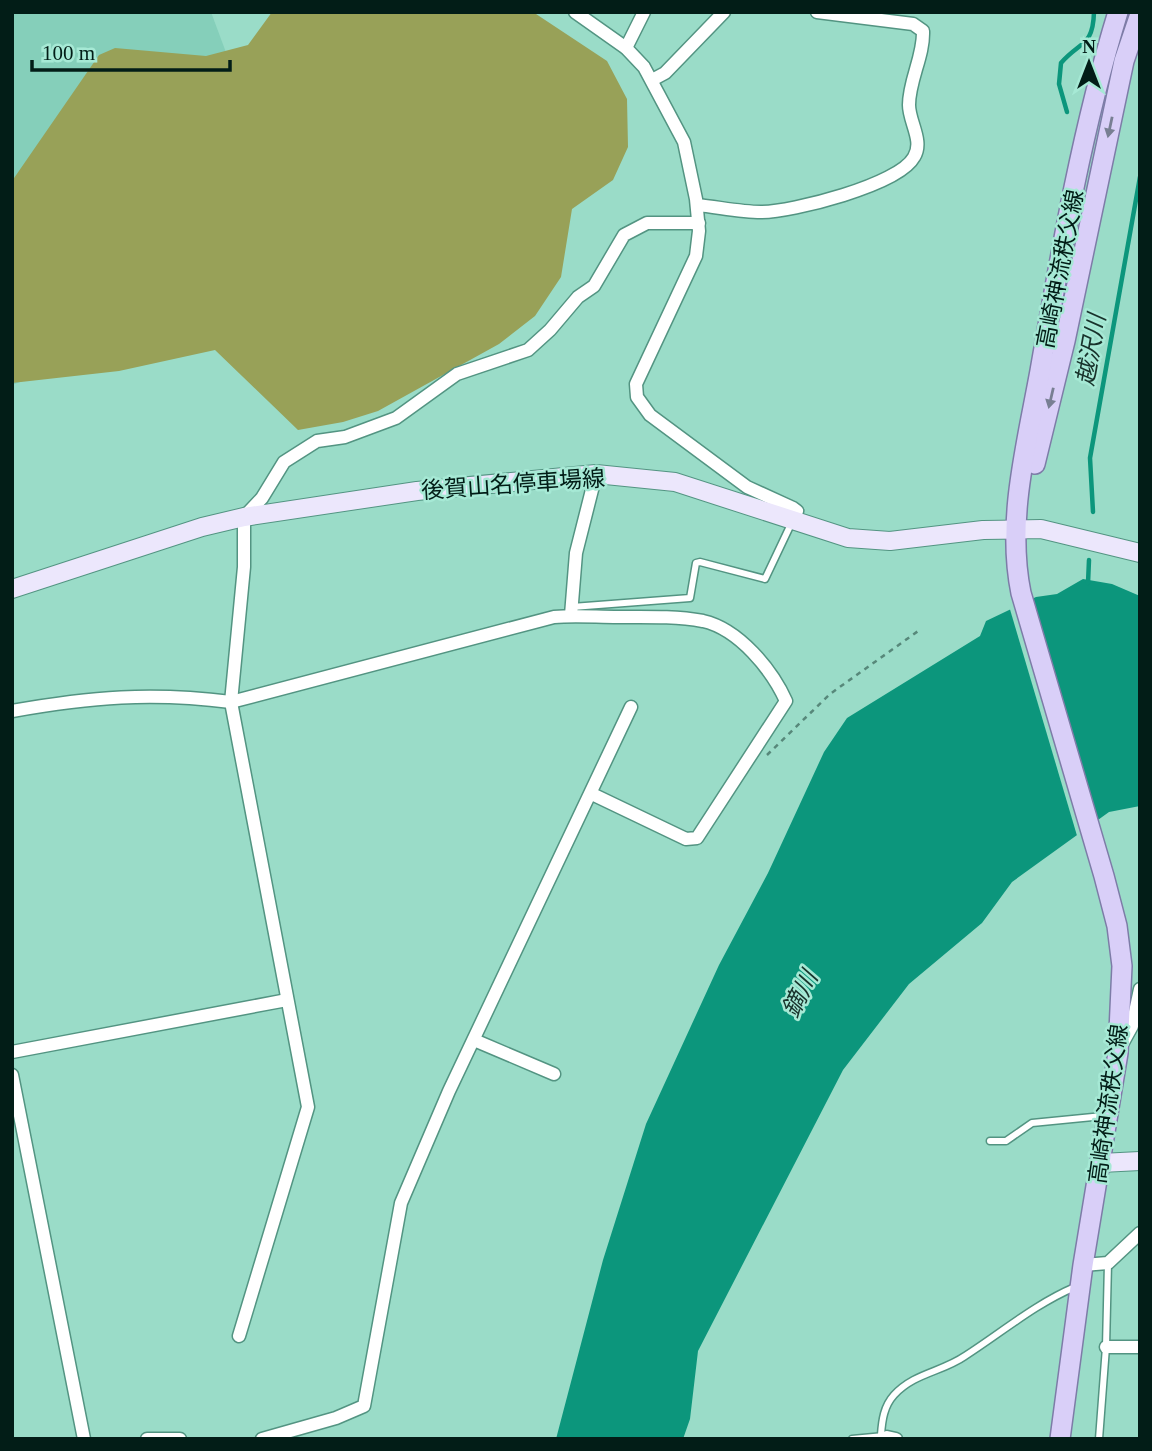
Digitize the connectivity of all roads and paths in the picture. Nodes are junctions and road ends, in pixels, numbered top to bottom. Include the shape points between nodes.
1 (575, 12) edge
2 (644, 12) edge
3 (724, 12) edge
4 (817, 12) edge
5 (1118, 12) edge
6 (1140, 14) edge
7 (626, 48) junction
8 (652, 80) junction
9 (697, 205) junction
10 (699, 223) junction
11 (596, 474) junction
12 (244, 517) junction
13 (792, 522) junction
14 (1018, 529) junction
15 (1140, 553) edge
16 (12, 589) edge
17 (571, 611) junction
18 (921, 629) dead end
19 (231, 702) junction
20 (631, 707) dead end
21 (12, 711) edge
22 (743, 766) junction
23 (592, 794) junction
24 (1140, 989) edge
25 (287, 1000) junction
26 (474, 1040) junction
27 (12, 1052) edge
28 (1118, 1053) junction
29 (554, 1074) dead end
30 (12, 1075) edge
31 (1109, 1116) junction
32 (17, 1124) edge
33 (990, 1141) dead end
34 (1140, 1161) edge
35 (1101, 1163) junction
36 (1140, 1233) edge
37 (1108, 1264) junction
38 (1083, 1265) junction
39 (1080, 1285) junction
40 (239, 1336) dead end
41 (1106, 1347) junction
42 (1140, 1347) edge
43 (888, 1437) edge
44 (84, 1439) edge
45 (147, 1439) edge
46 (180, 1439) edge
47 (262, 1439) edge
48 (852, 1439) edge
49 (1060, 1439) edge
50 (1099, 1439) edge

1 - 7 street
2 - 7 street
3 - 8 street via 665,73
4 - 9 street via 913,24 923,31 909,105 917,143 915,156 886,180 809,207 760,212
5 - 14 main road, 高崎神流秩父線 via 1066,230 1020,485
6 -> 14 main road, 高崎神流秩父線 via 1124,61 1065,341
7 - 8 street
8 - 9 street via 684,142
9 - 10 street
10 - 12 street via 647,223 624,235 594,286 528,350 457,374 396,418 308,447 284,462
10 - 13 street via 696,256 636,384 638,397 650,415 747,487 797,511
11 - 12 main road, 後賀山名停車場線 via 417,491
11 - 13 main road, 後賀山名停車場線 via 675,482
11 - 17 street via 576,553
12 - 16 main road, 後賀山名停車場線
12 - 19 street via 244,567
13 - 14 main road, 後賀山名停車場線 via 874,541
13 - 17 lane via 765,579 700,562 696,563 690,598
14 - 15 main road, 後賀山名停車場線 via 1041,529
14 - 28 main road, 高崎神流秩父線 via 1016,567 1021,593 1117,926 1122,966
17 - 19 street
17 - 22 street via 706,622 733,636 777,680 786,701
18 - 22 path via 830,694 760,761
19 - 21 street via 180,695 125,695
19 - 25 street
20 - 23 street
22 - 23 street via 697,838 687,839
23 - 26 street
24 - 28 street via 1132,1026
25 - 27 street
25 - 40 street via 308,1107
26 - 29 street
26 - 47 street via 401,1203 364,1406
28 - 31 main road, 高崎神流秩父線
30 - 32 street
31 - 33 lane via 1032,1123 1006,1141
31 - 35 main road, 高崎神流秩父線
32 - 44 street
34 - 35 main road
35 - 38 main road, 高崎神流秩父線
36 - 37 street
37 - 38 street
37 - 41 lane
38 - 39 main road, 高崎神流秩父線
39 - 43 lane via 964,1357 902,1387 885,1409
39 - 49 main road, 高崎神流秩父線
41 - 42 street
41 - 50 lane
43 - 48 lane
45 - 46 street

